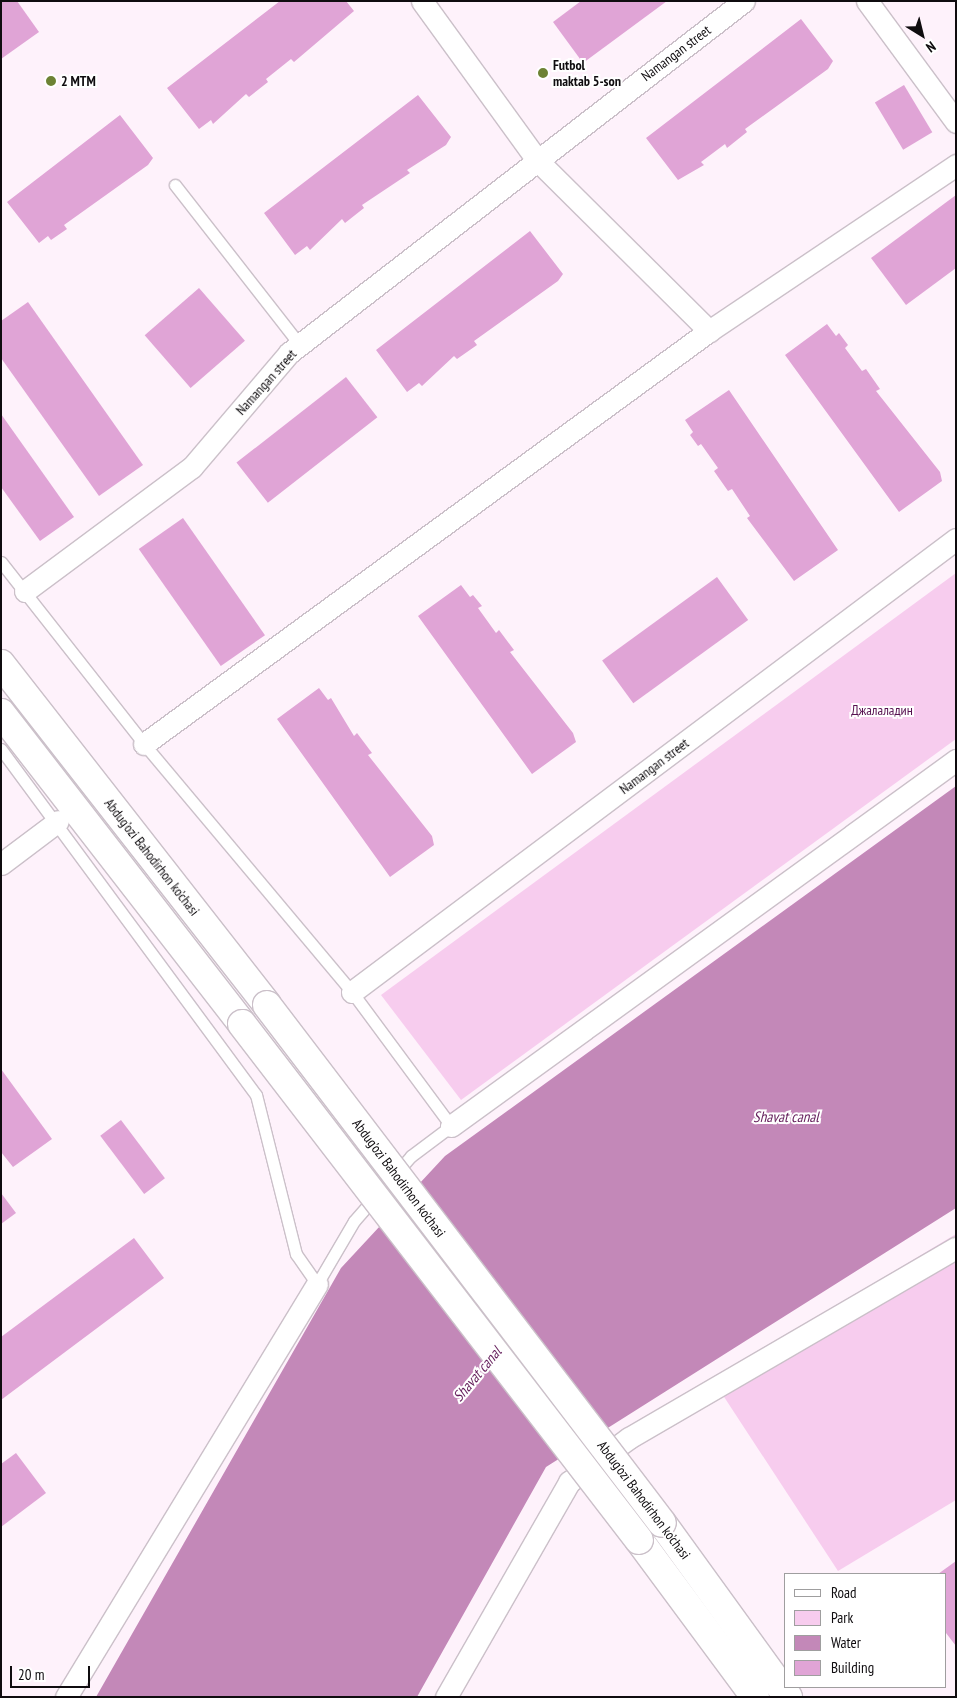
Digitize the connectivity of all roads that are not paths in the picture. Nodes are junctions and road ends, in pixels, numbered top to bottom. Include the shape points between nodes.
1 (422, 1) edge
2 (744, 1) edge
3 (867, 1) edge
4 (956, 122) edge
5 (537, 160) junction
6 (956, 165) edge
7 (175, 185) dead end
8 (709, 332) junction
9 (300, 345) junction
10 (956, 539) edge
11 (1, 562) edge
12 (25, 591) junction
13 (1, 664) edge
14 (1, 713) edge
15 (144, 744) junction
16 (1, 749) edge
17 (956, 760) edge
18 (58, 821) junction
19 (1, 864) edge
20 (352, 992) junction
21 (451, 1126) junction
22 (956, 1248) edge
23 (317, 1284) junction
24 (66, 1697) edge
25 (446, 1697) edge
26 (755, 1697) edge
27 (788, 1697) edge

1 - 5 street
2 - 5 street, Namangan street
3 - 4 street
5 - 8 street
5 - 9 street, Namangan street
6 - 8 street
7 - 9 lane
8 - 15 street
9 - 12 street, Namangan street via 192,467
10 - 20 street, Namangan street
11 - 12 lane
12 - 15 lane
13 - 27 main road, Abdug’ozi Bahodirhon ko’chasi, bridge via 267,1005 662,1523
14 - 26 main road, Abdug’ozi Bahodirhon ko’chasi, bridge via 639,1540
15 - 20 lane
16 - 18 lane
17 - 21 street
18 - 19 street
18 - 23 lane via 256,1095 296,1254
20 - 21 lane
21 - 23 lane via 412,1156 354,1221
22 - 25 street via 629,1438 569,1482
23 - 24 street

